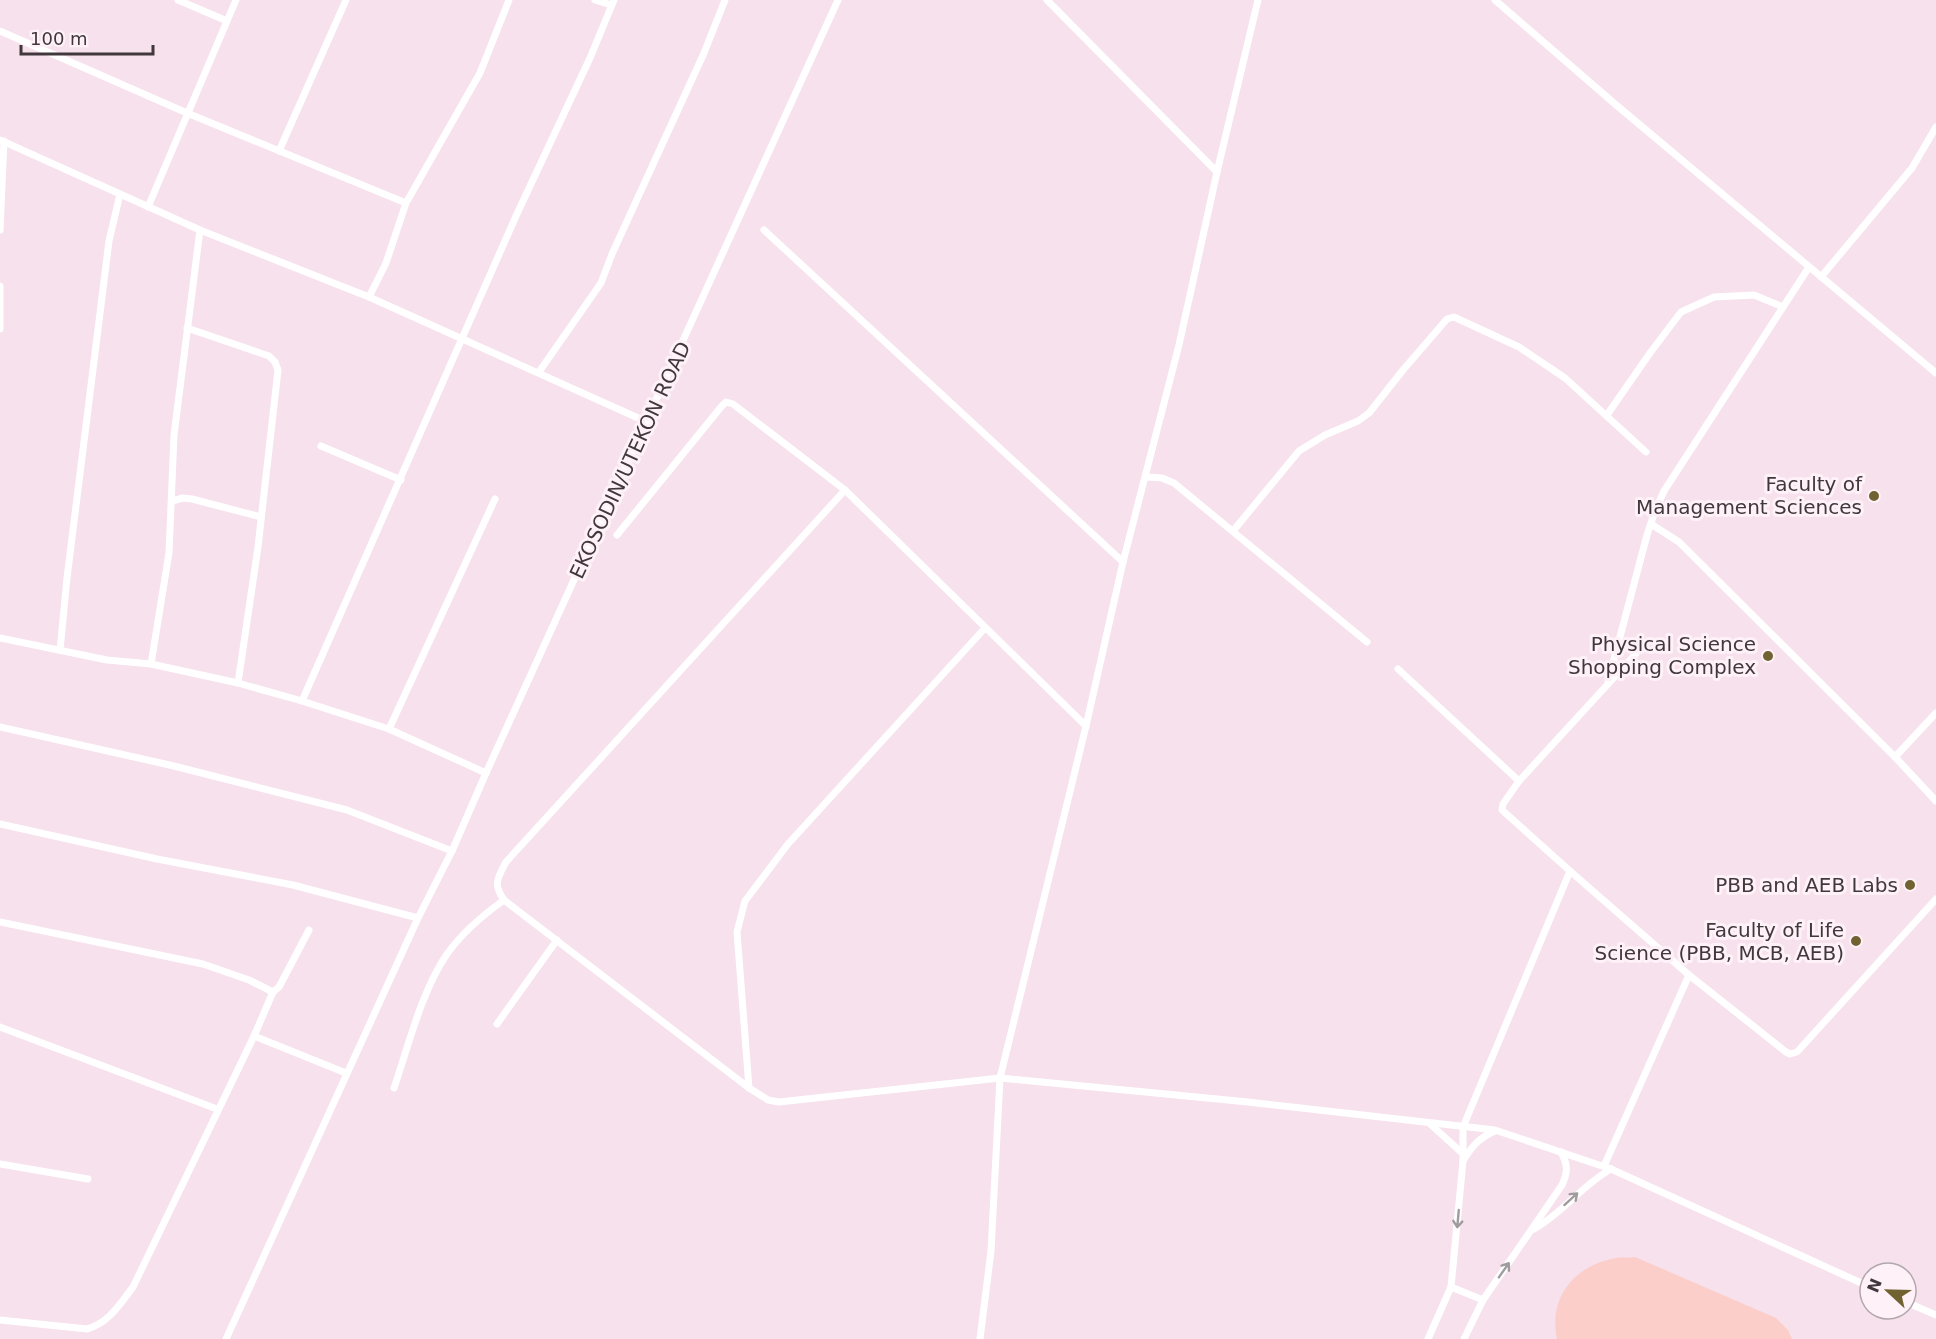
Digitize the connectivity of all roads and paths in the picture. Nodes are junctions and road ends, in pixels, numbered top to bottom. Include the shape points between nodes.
1 (178, 0) edge
2 (236, 0) edge
3 (346, 0) edge
4 (509, 0) edge
5 (595, 0) edge
6 (725, 0) edge
7 (838, 0) edge
8 (1047, 0) edge
9 (1258, 0) edge
10 (1495, 0) edge
11 (613, 3) edge
12 (227, 21) junction
13 (0, 31) edge
14 (187, 112) junction
15 (1936, 127) edge
16 (2, 140) edge
17 (279, 151) junction
18 (1217, 172) junction
19 (120, 194) junction
20 (406, 202) junction
21 (148, 207) junction
22 (200, 230) junction
23 (764, 230) dead end
24 (0, 231) edge
25 (1809, 267) junction
26 (1821, 277) junction
27 (0, 286) edge
28 (369, 297) junction
29 (1783, 307) junction
30 (187, 328) junction
31 (0, 329) edge
32 (463, 339) junction
33 (539, 372) junction
34 (1936, 373) edge
35 (1607, 415) junction
36 (647, 422) junction
37 (321, 446) dead end
38 (1646, 452) dead end
39 (1147, 477) junction
40 (400, 480) junction
41 (845, 490) junction
42 (495, 498) dead end
43 (172, 501) junction
44 (261, 517) junction
45 (1651, 524) junction
46 (1233, 531) junction
47 (617, 535) dead end
48 (1124, 562) junction
49 (985, 628) junction
50 (0, 638) edge
51 (1367, 642) dead end
52 (1642, 647) dead end
53 (60, 650) junction
54 (151, 664) junction
55 (1398, 669) dead end
56 (238, 683) junction
57 (1607, 685) junction
58 (302, 701) junction
59 (1936, 713) edge
60 (1086, 726) junction
61 (0, 727) edge
62 (389, 729) junction
63 (1895, 757) junction
64 (486, 773) junction
65 (1519, 781) junction
66 (1936, 801) edge
67 (0, 824) edge
68 (452, 851) junction
69 (1570, 871) junction
70 (1936, 899) edge
71 (504, 900) junction
72 (418, 918) junction
73 (0, 922) edge
74 (309, 930) dead end
75 (556, 940) junction
76 (1689, 975) junction
77 (273, 992) junction
78 (497, 1024) dead end
79 (0, 1027) edge
80 (254, 1036) junction
81 (346, 1073) junction
82 (1000, 1078) junction
83 (394, 1088) dead end
84 (749, 1088) junction
85 (217, 1109) junction
86 (1429, 1123) junction
87 (1463, 1127) junction
88 (1495, 1131) junction
89 (1461, 1152) junction
90 (1561, 1152) junction
91 (1463, 1161) junction
92 (0, 1164) edge
93 (1608, 1167) junction
94 (88, 1179) dead end
95 (1532, 1230) junction
96 (1858, 1282) edge
97 (1451, 1287) junction
98 (1483, 1300) junction
99 (1918, 1307) edge
100 (1936, 1315) edge
101 (0, 1320) edge
102 (226, 1339) edge
103 (980, 1339) edge
104 (1428, 1339) edge
105 (1464, 1339) edge

1 - 12 street
2 - 12 street
3 - 17 street
4 - 20 street via 480,73
5 - 11 street
6 - 33 street via 601,283
7 - 36 street, EKOSODIN/UTEKON ROAD
8 - 18 street
9 - 18 street
10 - 25 street
11 - 32 street
12 - 14 street
13 - 14 street
14 - 17 street
14 - 21 street
15 - 26 street via 1912,168
16 - 19 street
16 - 24 street
17 - 20 street
18 - 39 street
19 - 21 street
19 - 53 street via 109,241
20 - 28 street via 386,263
21 - 22 street
22 - 28 street
22 - 30 street
23 - 48 street
25 - 26 street
25 - 29 street
26 - 34 street
27 - 31 street
28 - 32 street
29 - 35 street via 1754,295 1714,297 1681,312
29 - 45 street via 1664,491
30 - 43 street via 174,435
30 - 44 street via 269,356 275,362 278,370
32 - 33 street
32 - 40 street
33 - 36 street
35 - 38 street
35 - 46 street via 1565,378 1519,347 1454,317 1447,320 1370,413 1299,451
36 - 64 street, EKOSODIN/UTEKON ROAD
37 - 40 street
39 - 46 street via 1174,483
39 - 48 street
40 - 58 street
41 - 47 street via 726,402
41 - 49 street
41 - 71 street via 506,862 497,889
42 - 62 street
43 - 44 street via 192,499
43 - 54 street via 169,553
44 - 56 street
45 - 57 street
45 - 63 street via 1679,542
46 - 51 street
48 - 60 street
49 - 60 street
49 - 84 street via 788,844 746,902 737,932
50 - 53 street
52 - 57 street
53 - 54 street
54 - 56 street
55 - 65 street
56 - 58 street
57 - 65 street
58 - 62 street
59 - 63 street
60 - 82 street
61 - 68 street via 347,810
62 - 64 street
63 - 66 street
64 - 68 street, EKOSODIN/UTEKON ROAD
65 - 69 street via 1502,810
67 - 72 street via 293,885
68 - 72 street, EKOSODIN/UTEKON ROAD
69 - 76 street
69 - 87 street
70 - 76 street via 1797,1052 1786,1052
71 - 75 street
71 - 83 street via 481,917 447,955 427,992
72 - 81 street, EKOSODIN/UTEKON ROAD
73 - 77 street via 202,964
74 - 77 street
75 - 78 street
75 - 84 street
76 - 93 street
77 - 80 street
79 - 85 street
80 - 81 street
80 - 85 street
81 - 102 street, EKOSODIN/UTEKON ROAD
82 - 84 street via 779,1101 768,1100
82 - 86 street
82 - 103 street via 991,1251
85 - 101 street via 133,1287 108,1318 87,1329
86 - 87 street
86 - 89 street
87 - 88 street
87 - 89 street
88 - 90 street
88 - 91 street via 1480,1138
89 - 91 street
90 - 93 street
90 - 95 street via 1567,1165 1566,1176
91 -> 97 street
92 - 94 street
95 -> 93 street
93 - 96 street
98 -> 95 street
97 - 98 street
97 - 104 street
98 - 105 street
99 - 100 street

